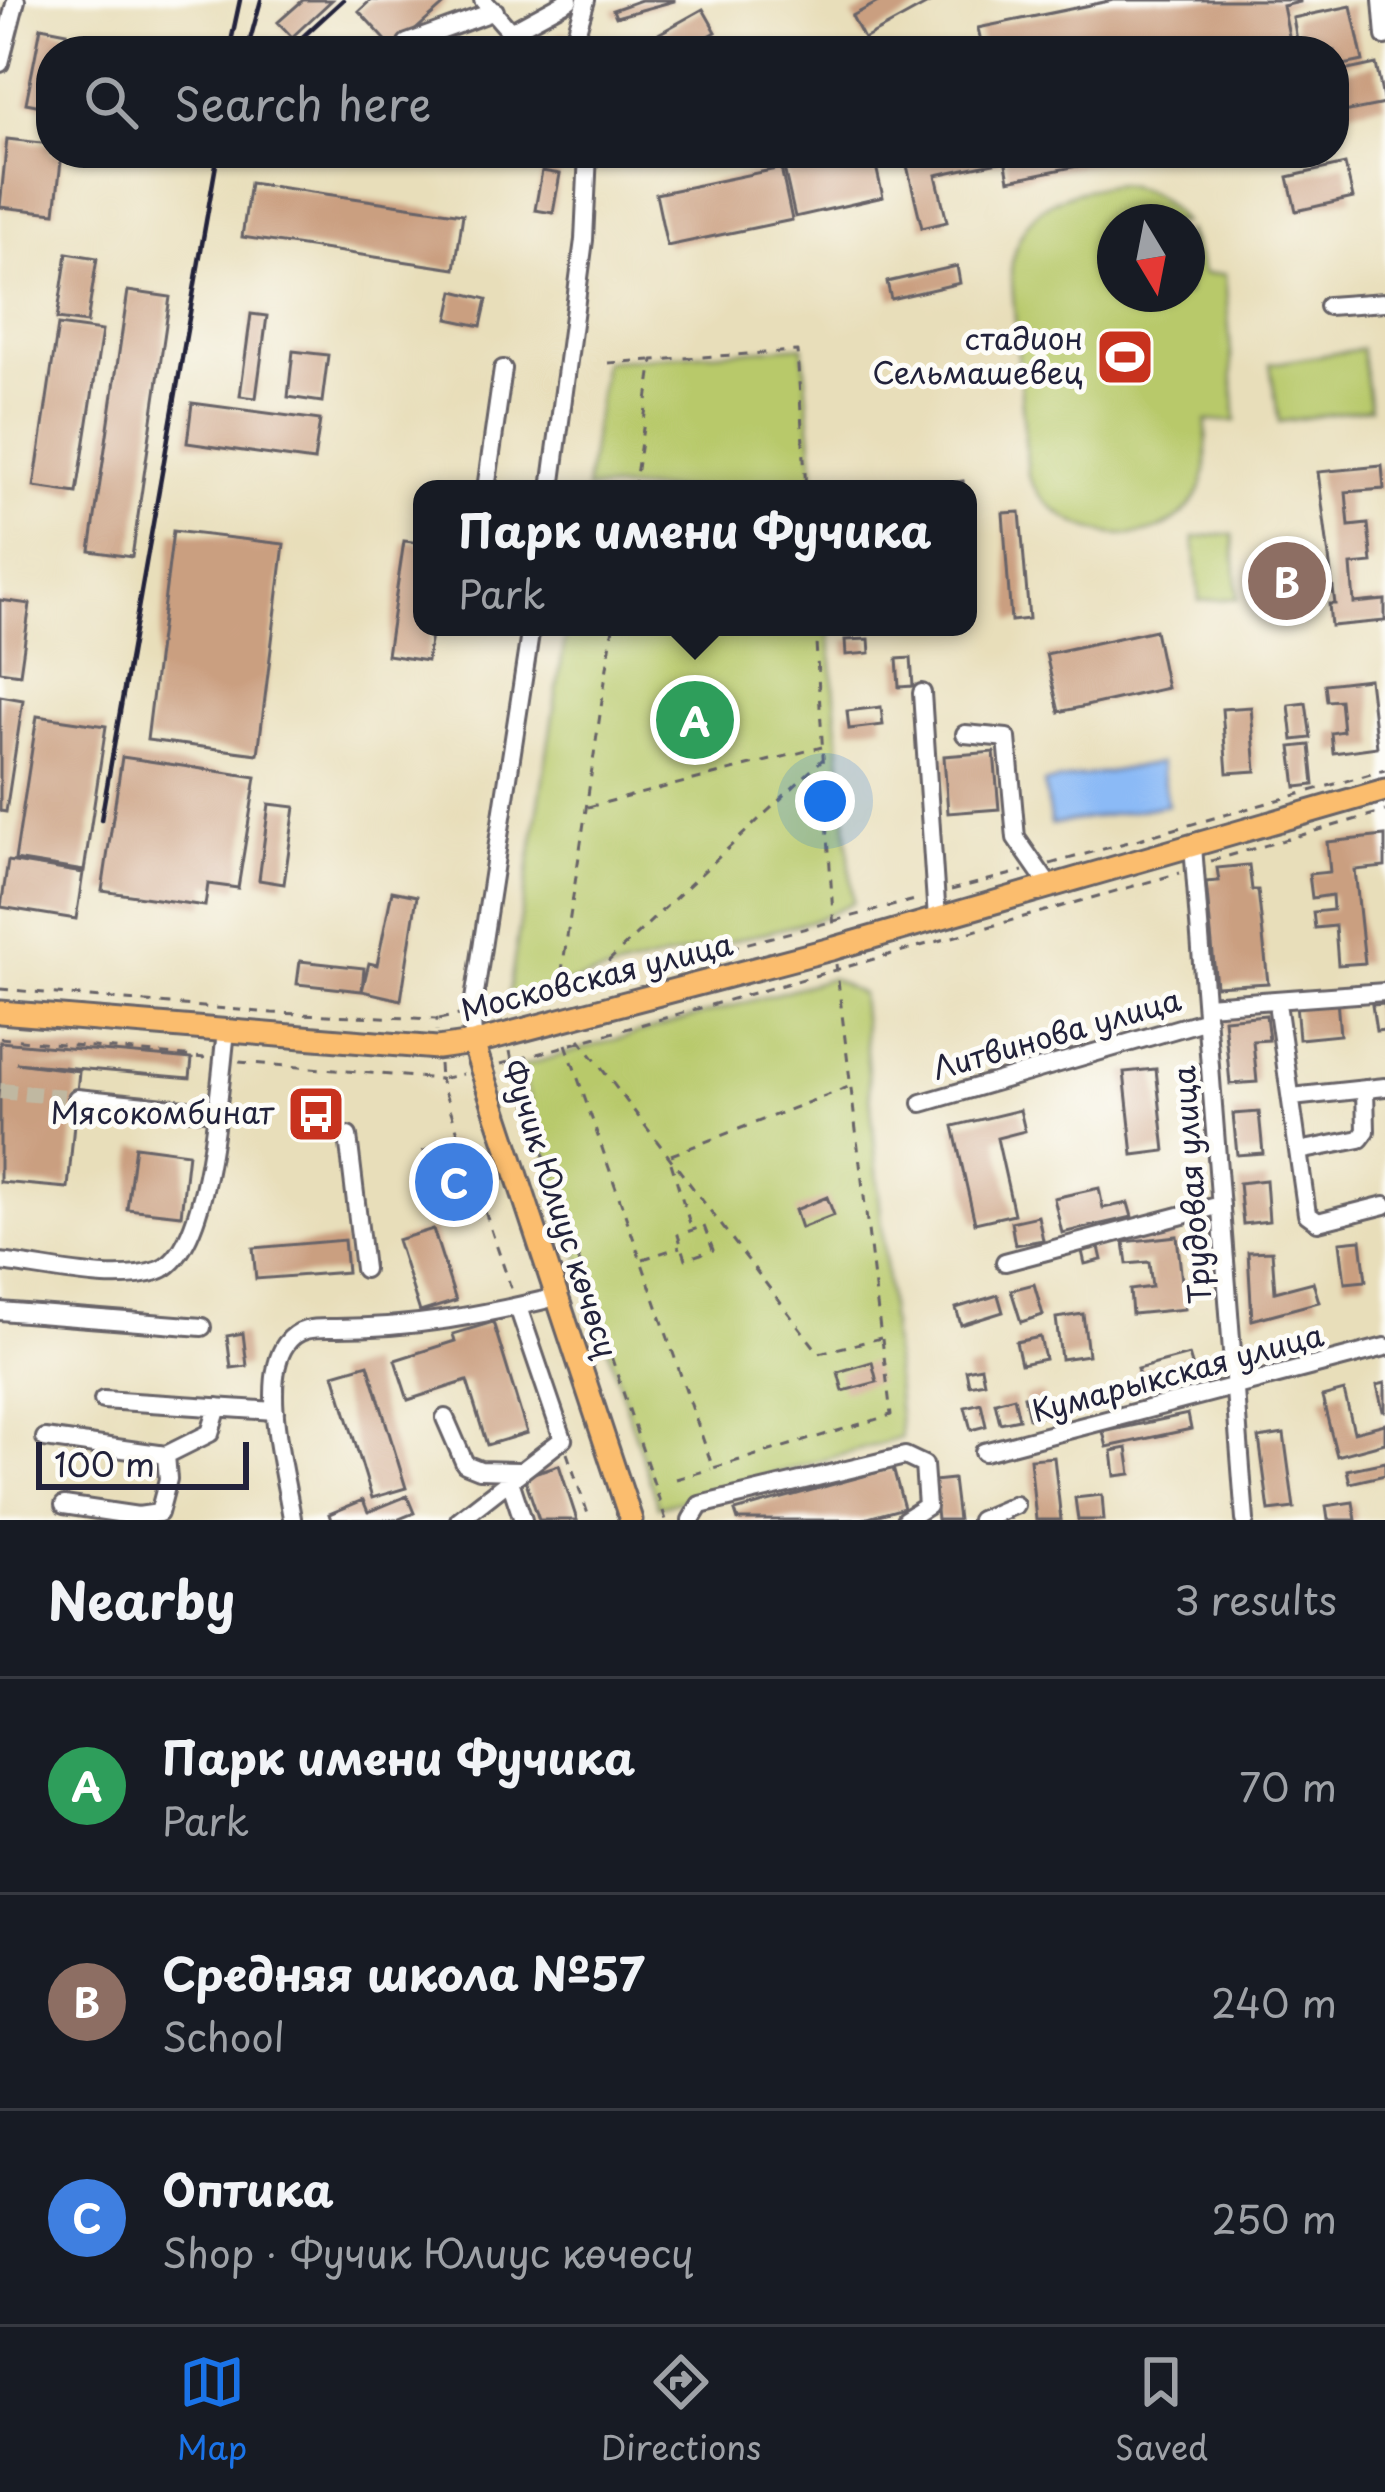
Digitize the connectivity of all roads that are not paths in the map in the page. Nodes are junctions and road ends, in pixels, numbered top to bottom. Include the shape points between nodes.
1 (16, 0) edge
2 (569, 0) edge
3 (586, 0) edge
4 (1382, 0) edge
5 (489, 6) edge
6 (512, 32) junction
7 (576, 34) dead end
8 (424, 36) edge
9 (515, 36) edge
10 (1385, 36) edge
11 (0, 63) edge
12 (588, 168) edge
13 (1385, 302) edge
14 (1328, 306) dead end
15 (503, 369) dead end
16 (487, 480) edge
17 (552, 480) edge
18 (530, 636) edge
19 (922, 693) dead end
20 (965, 734) dead end
21 (1385, 790) edge
22 (1194, 857) junction
23 (1050, 887) junction
24 (937, 919) junction
25 (1385, 992) edge
26 (1278, 1010) dead end
27 (0, 1012) edge
28 (1206, 1012) junction
29 (226, 1032) junction
30 (473, 1043) junction
31 (1385, 1087) edge
32 (1365, 1089) junction
33 (1292, 1096) junction
34 (77, 1098) tunnel mouth
35 (922, 1103) dead end
36 (214, 1112) junction
37 (348, 1136) dead end
38 (1299, 1151) junction
39 (1221, 1205) junction
40 (1385, 1205) edge
41 (0, 1262) edge
42 (1006, 1262) dead end
43 (364, 1269) dead end
44 (557, 1297) junction
45 (518, 1306) junction
46 (0, 1311) edge
47 (202, 1327) dead end
48 (1385, 1347) edge
49 (1235, 1391) junction
50 (103, 1400) dead end
51 (218, 1408) junction
52 (275, 1411) junction
53 (445, 1418) dead end
54 (45, 1438) dead end
55 (984, 1452) dead end
56 (166, 1456) junction
57 (514, 1474) junction
58 (64, 1505) dead end
59 (1015, 1505) dead end
60 (292, 1518) edge
61 (459, 1520) edge
62 (523, 1520) edge
63 (631, 1520) edge
64 (691, 1520) edge
65 (905, 1520) edge
66 (980, 1520) edge
67 (1245, 1520) edge

1 - 11 street
2 - 6 street
3 - 7 street
4 - 10 street
5 - 6 street
5 - 8 street
6 - 9 street
12 - 17 street
13 - 14 street
15 - 16 street
18 - 30 street, Фучик Юлиус көчөсү
19 - 24 street
20 - 23 street via 1006,738 1016,838
21 - 22 main road, Московская улица
22 - 23 main road, Московская улица
22 - 28 street, Трудовая улица
23 - 24 main road, Московская улица
24 - 30 main road, Московская улица via 836,958
25 - 28 street, Литвинова улица
26 - 33 street
27 - 29 main road, Московская улица
28 - 35 street, Литвинова улица
28 - 39 street, Трудовая улица
29 - 30 main road, Московская улица via 437,1048
29 - 36 street
30 - 44 main road, Фучик Юлиус көчөсү
31 - 32 street
32 - 33 street
32 - 38 street via 1360,1139
33 - 38 street
34 - 36 street
36 - 41 street via 198,1218 183,1256 159,1271 125,1275
37 - 43 street
38 - 40 street via 1311,1220
39 - 42 street
39 - 49 street, Трудовая улица
44 - 45 street
44 - 63 main road, Фучик Юлиус көчөсү
45 - 52 street via 393,1329 305,1329 280,1354
45 - 57 street via 563,1439
46 - 47 street
48 - 49 street, Кумарыкская улица
49 - 55 street, Кумарыкская улица
49 - 67 street, Трудовая улица
50 - 51 street
51 - 52 street
51 - 56 street via 210,1432
52 - 60 street
53 - 57 street via 464,1464
54 - 56 street
56 - 58 street via 159,1513
57 - 61 street
57 - 62 street
59 - 66 street
64 - 65 street via 700,1505 918,1457 927,1506

